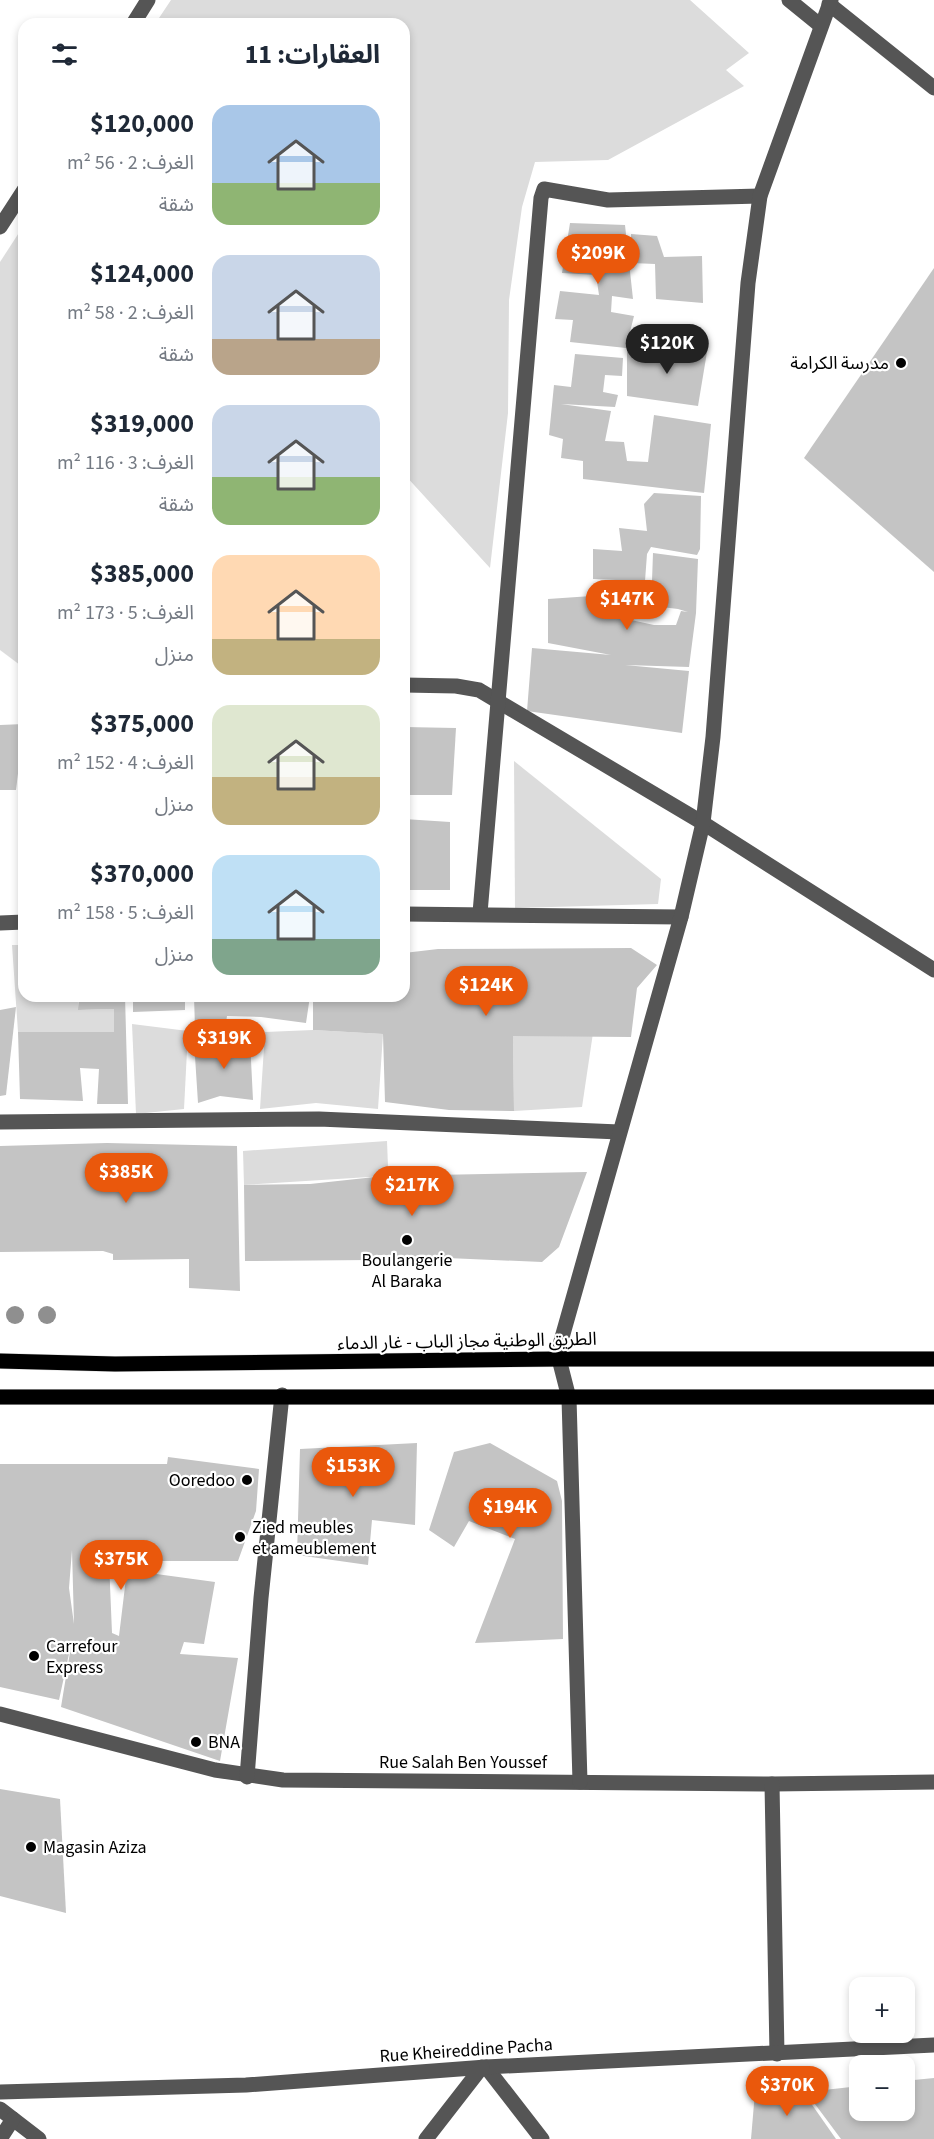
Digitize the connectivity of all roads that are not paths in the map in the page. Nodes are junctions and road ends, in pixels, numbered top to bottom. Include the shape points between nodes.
1 (148, 0) edge
2 (789, 0) edge
3 (830, 2) edge
4 (137, 18) edge
5 (821, 26) junction
6 (934, 88) edge
7 (760, 196) junction
8 (18, 199) edge
9 (0, 227) edge
10 (410, 685) edge
11 (497, 700) junction
12 (703, 823) junction
13 (480, 913) junction
14 (410, 914) edge
15 (681, 917) junction
16 (0, 922) edge
17 (18, 922) edge
18 (934, 970) edge
19 (0, 1122) edge
20 (619, 1132) junction
21 (559, 1359) junction
22 (934, 1359) edge
23 (0, 1361) edge
24 (282, 1395) junction
25 (0, 1397) edge
26 (934, 1397) edge
27 (569, 1398) junction
28 (0, 1714) edge
29 (247, 1777) junction
30 (580, 1782) junction
31 (934, 1782) edge
32 (772, 1784) junction
33 (934, 2045) edge
34 (777, 2054) junction
35 (484, 2067) junction
36 (0, 2092) edge
37 (0, 2109) edge
38 (14, 2119) junction
39 (0, 2139) edge
40 (39, 2139) edge
41 (426, 2139) edge
42 (542, 2139) edge

1 - 4 street
2 - 5 street
3 - 5 street
3 - 6 street
5 - 7 street
7 - 11 street via 608,200 544,189
7 - 12 street via 748,283
8 - 9 street
10 - 11 street via 468,688
11 - 12 street
11 - 13 street
12 - 15 street
12 - 18 street
13 - 14 street
13 - 15 street
15 - 20 street
16 - 17 street
19 - 20 street via 319,1119
20 - 21 street via 568,1311
21 - 22 main road, الطريق الوطنية مجاز الباب - غار الدماء
21 - 23 main road, الطريق الوطنية مجاز الباب - غار الدماء via 127,1364
21 - 27 street
24 - 25 main road
24 - 27 main road
24 - 29 street
26 - 27 main road
27 - 30 street
28 - 29 street, Rue Salah Ben Youssef
29 - 30 street, Rue Salah Ben Youssef
30 - 32 street, Rue Salah Ben Youssef
31 - 32 street, Rue Salah Ben Youssef
32 - 34 street
33 - 34 street, Rue Kheireddine Pacha
34 - 35 street, Rue Kheireddine Pacha
35 - 36 street, Rue Kheireddine Pacha via 246,2085
35 - 41 street
35 - 42 street
37 - 38 street
38 - 39 street
38 - 40 street

